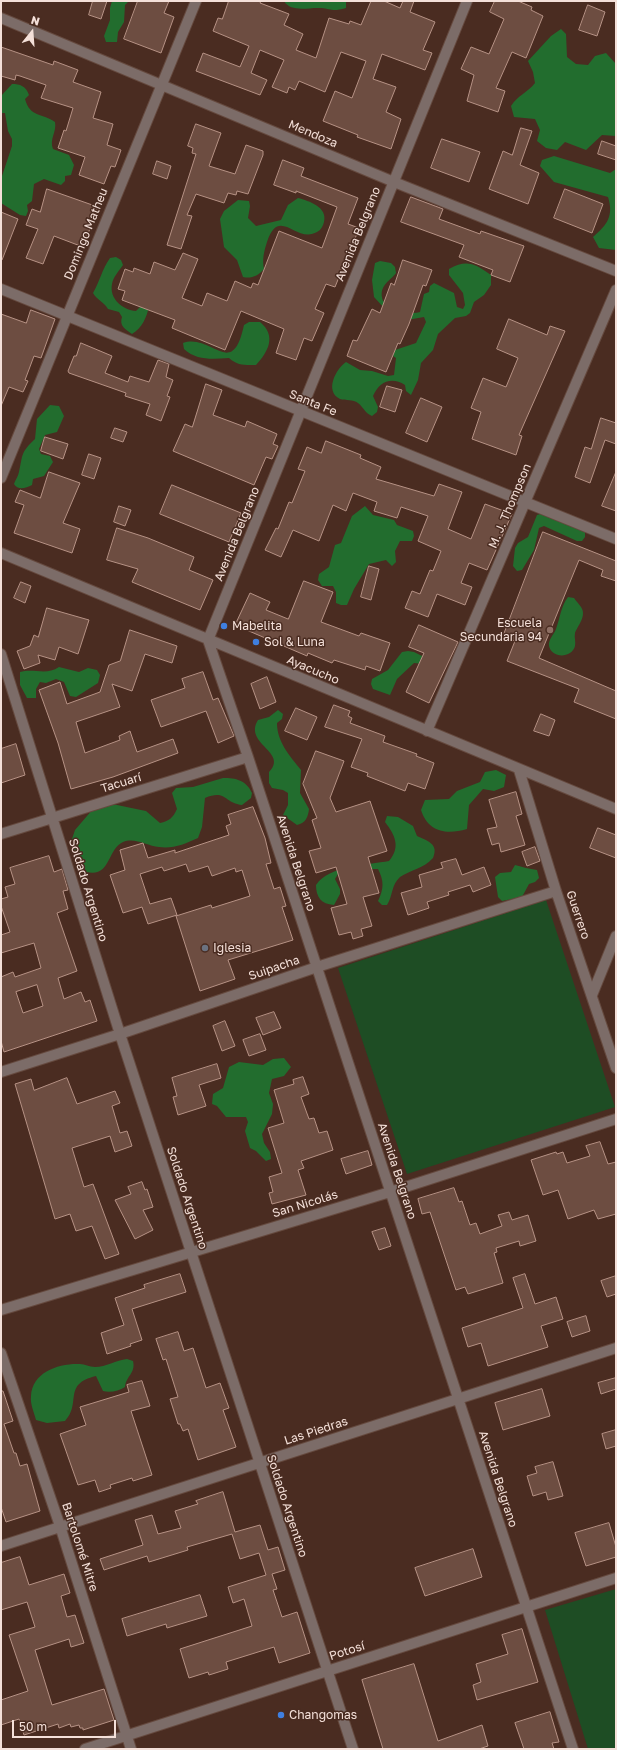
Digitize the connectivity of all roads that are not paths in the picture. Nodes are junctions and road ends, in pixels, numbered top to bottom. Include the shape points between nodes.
1 (196, 1) edge
2 (467, 1) edge
3 (1, 18) edge
4 (162, 85) junction
5 (394, 182) junction
6 (616, 271) edge
7 (1, 289) edge
8 (616, 290) edge
9 (66, 317) junction
10 (301, 412) junction
11 (1, 478) edge
12 (527, 502) junction
13 (616, 539) edge
14 (1, 553) edge
15 (208, 640) junction
16 (1, 654) edge
17 (428, 731) junction
18 (248, 756) junction
19 (519, 770) junction
20 (616, 809) edge
21 (52, 818) junction
22 (1, 834) edge
23 (556, 891) junction
24 (616, 936) edge
25 (317, 967) junction
26 (592, 995) junction
27 (120, 1034) junction
28 (616, 1068) edge
29 (1, 1072) edge
30 (616, 1119) edge
31 (390, 1192) junction
32 (190, 1253) junction
33 (1, 1310) edge
34 (616, 1348) edge
35 (1, 1353) edge
36 (458, 1400) junction
37 (259, 1463) junction
38 (60, 1526) junction
39 (1, 1546) edge
40 (616, 1578) edge
41 (526, 1608) junction
42 (328, 1671) junction
43 (126, 1736) junction
44 (85, 1749) edge
45 (131, 1749) edge
46 (353, 1749) edge
47 (573, 1749) edge

1 - 4 street, Domingo Matheu
2 - 5 street, Avenida Belgrano
3 - 4 street, Mendoza
4 - 5 street, Mendoza
4 - 9 street, Domingo Matheu
5 - 6 street, Mendoza
5 - 10 street, Avenida Belgrano
7 - 9 street, Santa Fe
8 - 12 street, M. J. Thompson
9 - 10 street, Santa Fe
9 - 11 street, Domingo Matheu
10 - 12 street, Santa Fe
10 - 15 street, Avenida Belgrano
12 - 13 street, Santa Fe
12 - 17 street, M. J. Thompson
14 - 15 street, Ayacucho
15 - 17 street, Ayacucho
15 - 18 street, Avenida Belgrano
16 - 21 street, Soldado Argentino
17 - 19 street, Ayacucho
18 - 21 street, Tacuarí
18 - 25 street, Avenida Belgrano
19 - 20 street, Ayacucho
19 - 23 street, Guerrero
21 - 22 street, Tacuarí
21 - 27 street, Soldado Argentino
23 - 25 street, Suipacha
23 - 26 street, Guerrero
24 - 26 street
25 - 27 street, Suipacha
25 - 31 street, Avenida Belgrano
26 - 28 street, Guerrero
27 - 29 street, Suipacha
27 - 32 street, Soldado Argentino
30 - 31 street, San Nicolás
31 - 32 street, San Nicolás
31 - 36 street, Avenida Belgrano
32 - 33 street, San Nicolás
32 - 37 street, Soldado Argentino
34 - 36 street, Las Piedras
35 - 38 street, Bartolomé Mitre
36 - 37 street, Las Piedras
36 - 41 street, Avenida Belgrano
37 - 38 street, Las Piedras
37 - 42 street, Soldado Argentino
38 - 39 street, Las Piedras
38 - 43 street, Bartolomé Mitre
40 - 41 street, Potosí
41 - 42 street, Potosí
41 - 47 street, Avenida Belgrano
42 - 43 street, Potosí
42 - 46 street, Soldado Argentino
43 - 44 street, Potosí
43 - 45 street, Bartolomé Mitre

